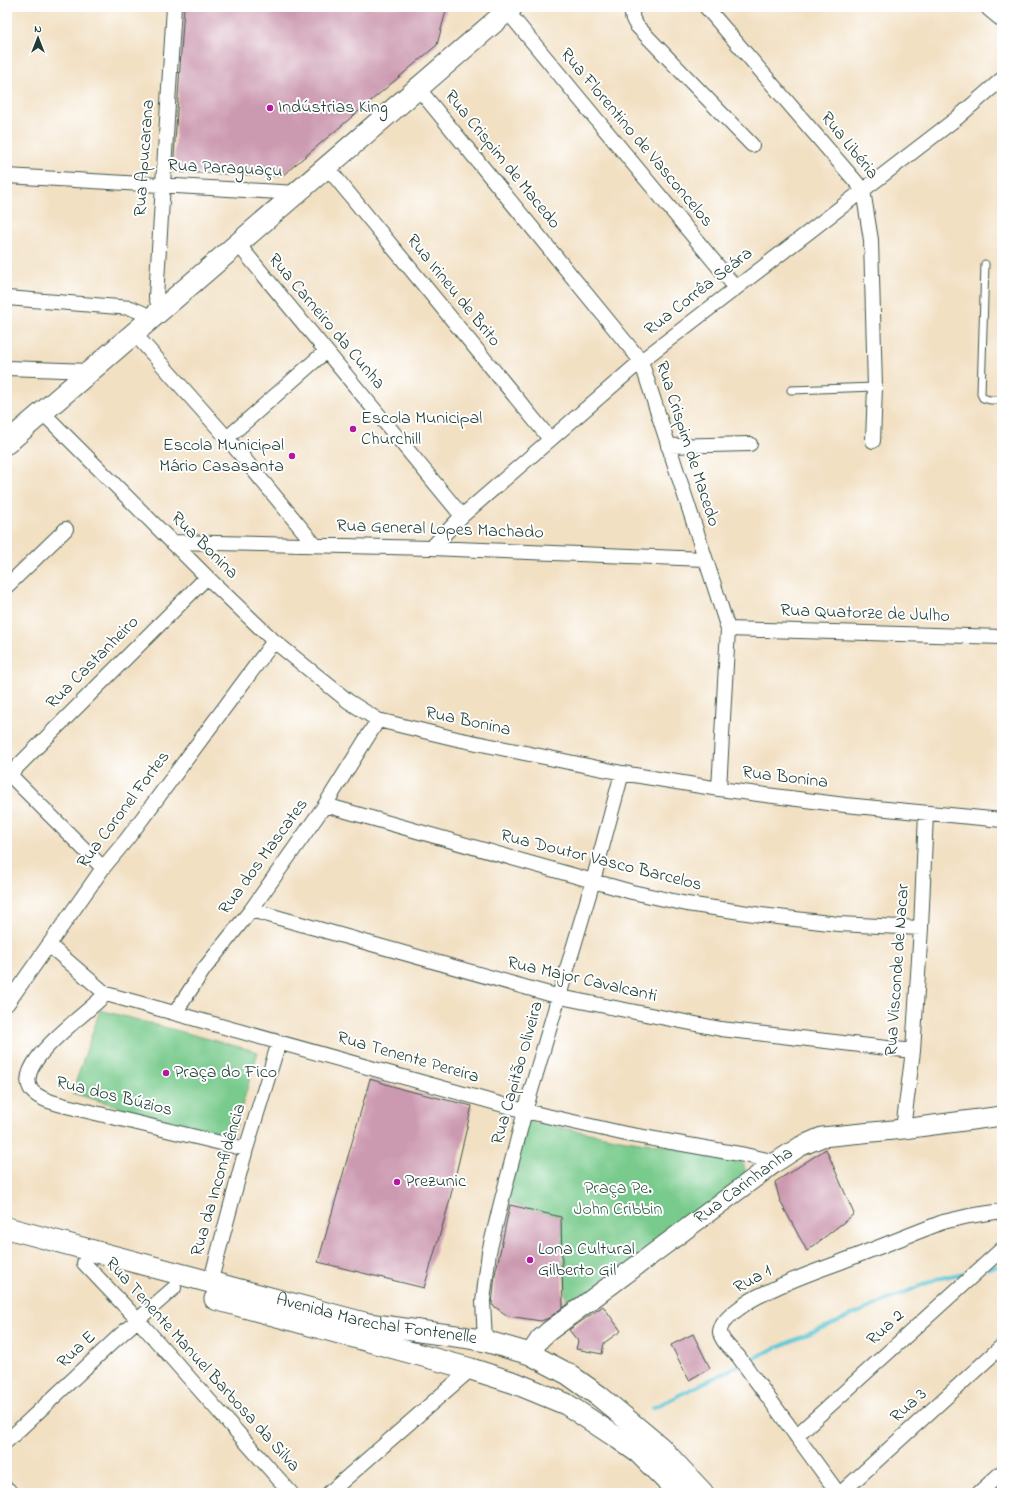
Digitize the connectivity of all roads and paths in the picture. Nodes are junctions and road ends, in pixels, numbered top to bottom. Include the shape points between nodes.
1 (174, 7) edge
2 (635, 7) edge
3 (706, 7) edge
4 (990, 7) edge
5 (510, 9) edge
6 (1002, 16) edge
7 (1002, 79) edge
8 (418, 88) junction
9 (752, 145) dead end
10 (327, 167) junction
11 (7, 176) edge
12 (163, 185) junction
13 (863, 190) junction
14 (297, 193) junction
15 (238, 244) junction
16 (985, 264) dead end
17 (736, 288) junction
18 (7, 298) edge
19 (156, 314) junction
20 (134, 333) junction
21 (326, 351) junction
22 (641, 361) junction
23 (7, 368) edge
24 (90, 371) junction
25 (875, 387) junction
26 (791, 390) dead end
27 (1002, 400) edge
28 (43, 412) junction
29 (227, 438) junction
30 (550, 439) junction
31 (873, 441) dead end
32 (7, 443) edge
33 (750, 444) dead end
34 (668, 446) junction
35 (462, 516) junction
36 (66, 529) dead end
37 (173, 542) junction
38 (315, 545) junction
39 (431, 548) junction
40 (705, 559) junction
41 (206, 576) junction
42 (7, 586) edge
43 (728, 629) junction
44 (1002, 637) edge
45 (274, 641) junction
46 (378, 720) junction
47 (622, 773) junction
48 (8, 774) edge
49 (719, 789) junction
50 (325, 805) junction
51 (926, 814) junction
52 (1002, 820) edge
53 (103, 868) junction
54 (593, 881) junction
55 (251, 910) junction
56 (921, 928) junction
57 (49, 945) junction
58 (106, 994) junction
59 (560, 997) junction
60 (7, 1004) edge
61 (175, 1013) junction
62 (279, 1042) junction
63 (912, 1050) junction
64 (525, 1111) junction
65 (1002, 1116) edge
66 (903, 1129) junction
67 (246, 1149) junction
68 (776, 1162) junction
69 (1002, 1210) edge
70 (7, 1228) edge
71 (7, 1242) edge
72 (1002, 1249) edge
73 (84, 1263) junction
74 (210, 1283) junction
75 (174, 1288) junction
76 (138, 1320) junction
77 (485, 1341) junction
78 (1002, 1346) edge
79 (530, 1354) junction
80 (471, 1369) junction
81 (566, 1404) junction
82 (796, 1436) junction
83 (7, 1440) edge
84 (1002, 1472) edge
85 (291, 1493) edge
86 (329, 1493) edge
87 (679, 1493) edge
88 (703, 1493) edge
89 (838, 1493) edge
90 (841, 1493) edge
91 (979, 1493) edge

1 - 12 street, Rua Apucarana
2 - 9 street via 632,18 637,26
3 - 13 street, Rua Libéria
4 - 6 street
5 - 8 main road
5 - 17 street, Rua Florentino de Vasconcelos
7 - 13 street, Rua Corrêa Seára via 957,118
8 - 10 main road
8 - 22 street, Rua Crispim de Macedo
10 - 14 main road
10 - 30 street, Rua Irineu de Brito
11 - 12 street, Rua Paraguaçu
12 - 14 street, Rua Paraguaçu
12 - 19 street, Rua Apucarana
13 - 17 street, Rua Corrêa Seára
13 - 25 street, Rua Libéria via 871,240
14 - 15 main road
15 - 19 main road
15 - 21 street, Rua Carneiro da Cunha
16 - 27 lane via 981,394 983,398
17 - 22 street, Rua Corrêa Seára
18 - 19 street via 131,308
19 - 20 main road
20 - 24 main road
20 - 29 street
21 - 29 street
21 - 35 street, Rua Carneiro da Cunha
22 - 30 street, Rua Corrêa Seára
22 - 34 street, Rua Crispim de Macedo
23 - 24 street
24 - 28 main road
25 - 26 lane
25 - 31 street, Rua Libéria
28 - 32 main road
28 - 37 street, Rua Bonina
29 - 38 street
30 - 35 street, Rua Corrêa Seára
33 - 34 street
34 - 40 street, Rua Crispim de Macedo
35 - 39 street, Rua Corrêa Seára
36 - 42 street
37 - 38 street, Rua General Lopes Machado
37 - 41 street, Rua Bonina
38 - 39 street, Rua General Lopes Machado
39 - 40 street, Rua General Lopes Machado
40 - 43 street, Rua Crispim de Macedo
41 - 45 street, Rua Bonina
41 - 48 street, Rua Castanheiro
43 - 44 street, Rua Quatorze de Julho
43 - 49 street, Rua Crispim de Macedo
45 - 46 street, Rua Bonina via 348,702
45 - 53 street, Rua Coronel Fortes
46 - 47 street, Rua Bonina via 457,740
46 - 50 street, Rua dos Mascates
47 - 49 street, Rua Bonina
47 - 54 street, Rua Capitão Oliveira
48 - 53 street
49 - 51 street, Rua Bonina
50 - 54 street, Rua Doutor Vasco Barcelos
50 - 55 street, Rua dos Mascates
51 - 52 street, Rua Bonina
51 - 56 street, Rua Visconde de Nacar
53 - 57 street, Rua Coronel Fortes
54 - 56 street, Rua Doutor Vasco Barcelos via 632,892 727,911 838,924
54 - 59 street, Rua Capitão Oliveira
55 - 59 street, Rua Major Cavalcanti
55 - 61 street, Rua dos Mascates via 204,969
56 - 63 street, Rua Visconde de Nacar
57 - 58 street, Rua Tenente Pereira
57 - 60 street, Rua Coronel Fortes
58 - 61 street, Rua Tenente Pereira
58 - 67 street, Rua dos Búzios via 54,1039 40,1055 28,1076 31,1089 36,1095 62,1105
59 - 63 street, Rua Major Cavalcanti via 721,1029
59 - 64 street, Rua Capitão Oliveira
61 - 62 street, Rua Tenente Pereira
62 - 64 street, Rua Tenente Pereira
62 - 67 street, Rua da Inconfidência
63 - 66 street, Rua Visconde de Nacar
64 - 68 street, Rua Tenente Pereira via 626,1134
64 - 77 street, Rua Capitão Oliveira via 489,1252 483,1301
65 - 66 street, Rua Carinhanha
66 - 68 street, Rua Carinhanha via 822,1137 801,1146
67 - 74 street, Rua da Inconfidência
68 - 79 street, Rua Carinhanha via 549,1331
69 - 82 street, Rua 1 via 943,1222 791,1280 764,1293 733,1313 722,1325 722,1338
70 - 74 main road, Avenida Marechal Fontenelle
71 - 73 main road, Avenida Marechal Fontenelle
72 - 82 street, Rua 2
73 - 75 main road, Avenida Marechal Fontenelle
73 - 76 street, Rua Tenente Manuel Barbosa da Silva
74 - 77 main road, Avenida Marechal Fontenelle via 368,1324
75 - 76 street, Rua E
75 - 80 main road, Avenida Marechal Fontenelle
76 - 83 street, Rua E
76 - 85 street, Rua Tenente Manuel Barbosa da Silva
77 - 79 main road, Avenida Marechal Fontenelle
78 - 90 street, Rua 3
79 - 81 main road via 527,1371 531,1379
79 - 88 main road, Avenida Marechal Fontenelle via 568,1374 599,1396 660,1447
80 - 81 main road, Avenida Marechal Fontenelle via 515,1383
80 - 86 street
81 - 87 main road, Avenida Marechal Fontenelle via 639,1453
82 - 89 street, Rua 1
84 - 91 street

